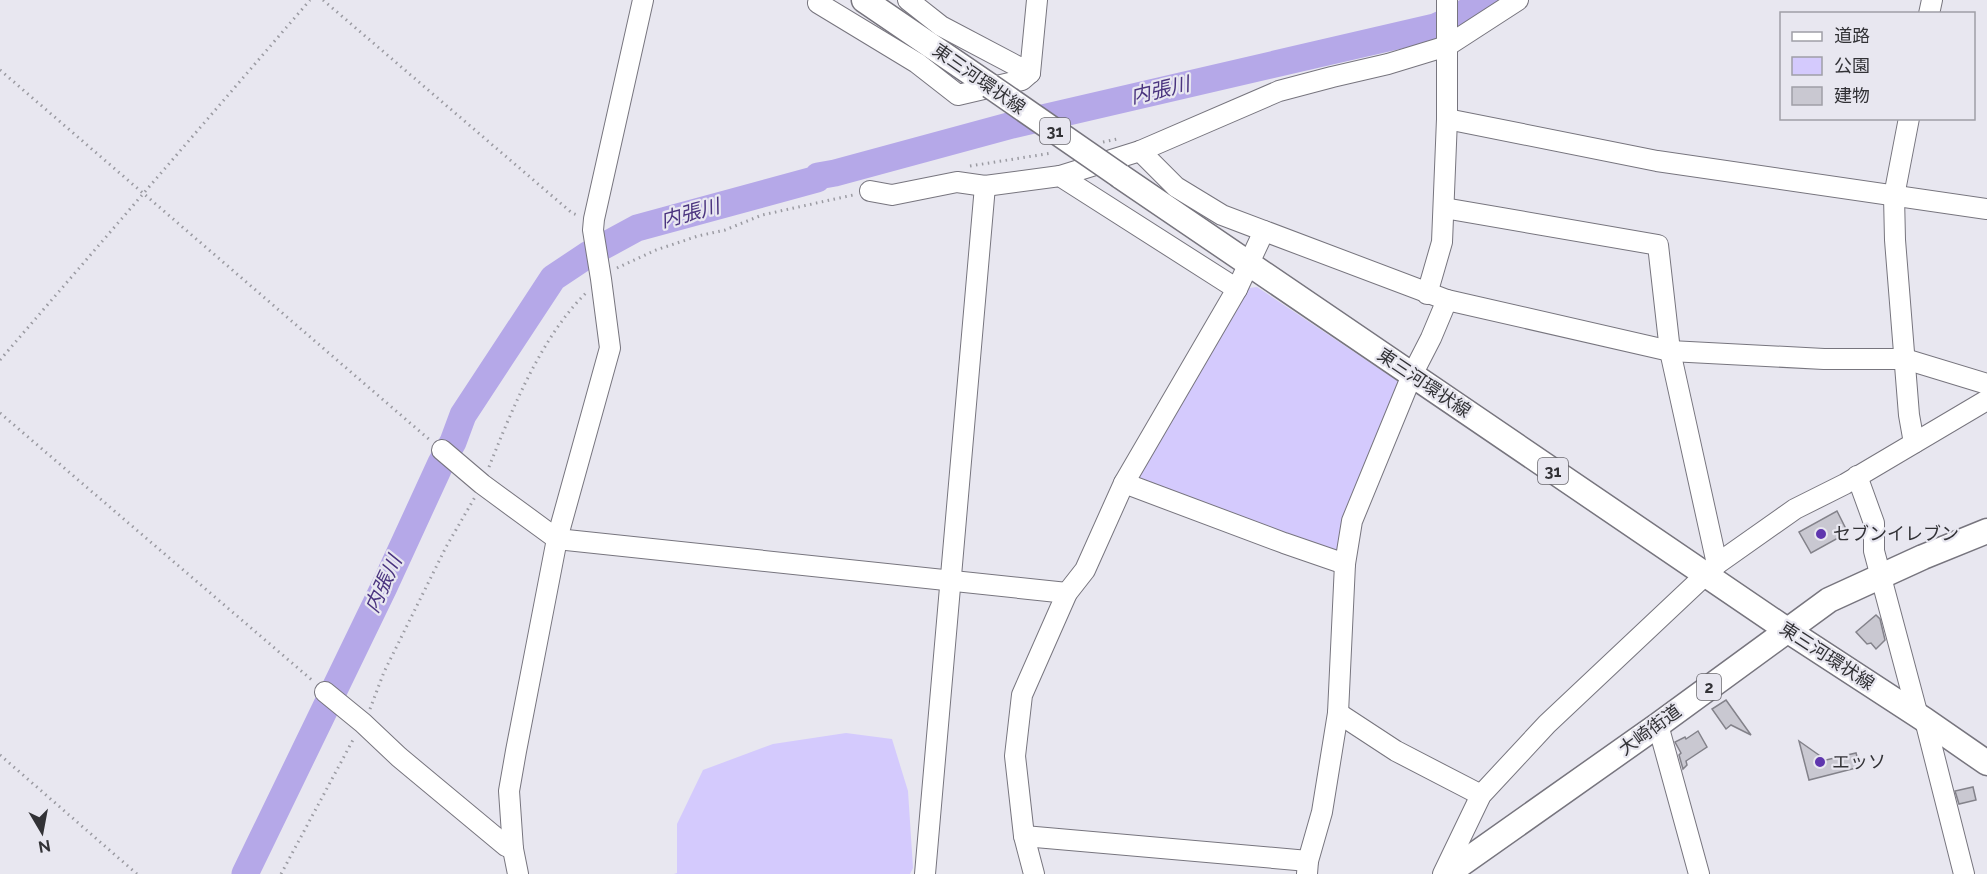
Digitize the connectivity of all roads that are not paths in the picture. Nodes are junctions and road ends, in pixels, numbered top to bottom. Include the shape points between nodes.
1 (643, 0) edge
2 (864, 0) edge
3 (908, 0) edge
4 (1037, 0) edge
5 (1447, 0) edge
6 (1518, 0) edge
7 (815, 1) edge
8 (1447, 46) junction
9 (1030, 73) junction
10 (1447, 118) junction
11 (1909, 120) edge
12 (1140, 151) junction
13 (1060, 176) junction
14 (985, 186) junction
15 (870, 191) road end
16 (1894, 196) junction
17 (1444, 208) junction
18 (1987, 209) edge
19 (1264, 231) junction
20 (1250, 265) junction
21 (1237, 289) junction
22 (1427, 294) junction
23 (1447, 300) junction
24 (1670, 351) junction
25 (1905, 359) junction
26 (1412, 375) junction
27 (1987, 384) edge
28 (1987, 399) edge
29 (1914, 442) junction
30 (442, 450) road end
31 (1857, 476) junction
32 (1124, 483) junction
33 (1987, 531) edge
34 (557, 539) junction
35 (1345, 564) junction
36 (1712, 569) junction
37 (1881, 576) junction
38 (951, 580) junction
39 (1068, 593) junction
40 (1787, 630) junction
41 (325, 692) road end
42 (1338, 713) junction
43 (1921, 718) junction
44 (1658, 725) junction
45 (1987, 763) edge
46 (1481, 795) junction
47 (1024, 836) junction
48 (513, 849) junction
49 (1307, 867) edge
50 (518, 874) edge
51 (925, 874) edge
52 (1034, 874) edge
53 (1445, 874) edge
54 (1699, 874) edge
55 (1964, 874) edge

1 - 34 street via 593,225 610,348
2 - 20 main road, 東三河環状線 / 31, bridge
3 - 9 street via 940,26
4 - 9 street
5 - 8 street
6 - 8 street
7 - 9 street via 917,63 958,95 1022,80
8 - 10 street
8 - 12 street via 1279,91
10 - 16 street via 1657,160
10 - 17 street
11 - 16 street
12 - 13 street
12 - 19 street via 1176,187 1222,216
13 - 14 street
13 - 21 street
14 - 15 street via 957,182 892,195
14 - 38 street
16 - 18 street
16 - 25 street
17 - 22 street via 1442,242
17 - 24 street via 1658,245
19 - 20 street
19 - 22 street
20 - 21 street
20 - 26 main road, 東三河環状線 / 31
21 - 32 street
22 - 23 street
23 - 24 street
23 - 26 street
24 - 25 street
24 - 36 street
25 - 27 street
25 - 29 street
26 - 35 street via 1352,521
26 - 36 main road, 東三河環状線 / 31
28 - 29 street
29 - 31 street
30 - 34 street
31 - 36 street via 1795,509
31 - 37 street via 1874,523 1874,551
32 - 35 street
32 - 39 street via 1085,570
33 - 37 main road, 大崎街道 / 2
34 - 38 street
34 - 48 street via 509,791
35 - 42 street
36 - 40 main road, 東三河環状線 / 31
36 - 46 street via 1546,724
37 - 40 main road, 大崎街道 / 2 via 1829,600
37 - 43 street
38 - 39 street
38 - 51 street
39 - 47 street via 1022,696 1015,756
40 - 43 main road, 東三河環状線 / 31
40 - 44 main road, 大崎街道 / 2
41 - 48 street via 416,772
42 - 46 street via 1396,751
42 - 49 street via 1322,812
43 - 45 main road, 東三河環状線 / 31
43 - 55 street
44 - 53 main road, 大崎街道 / 2
44 - 54 street
46 - 53 street
47 - 49 street
47 - 52 street
48 - 50 street

